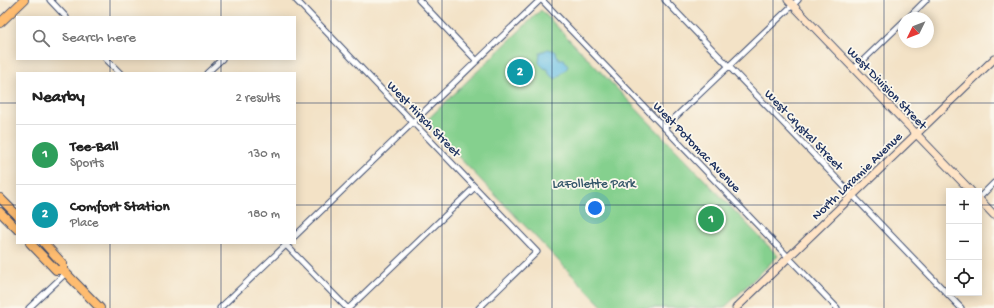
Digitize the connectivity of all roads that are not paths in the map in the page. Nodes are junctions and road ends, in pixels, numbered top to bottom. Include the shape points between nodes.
1 (24, 0) edge
2 (50, 0) edge
3 (296, 0) edge
4 (419, 0) edge
5 (541, 0) edge
6 (665, 0) edge
7 (926, 0) edge
8 (793, 2) edge
9 (914, 12) edge
10 (65, 16) edge
11 (0, 23) edge
12 (898, 27) edge
13 (994, 59) edge
14 (107, 60) edge
15 (221, 60) edge
16 (476, 61) junction
17 (729, 66) junction
18 (854, 69) junction
19 (119, 72) edge
20 (208, 72) edge
21 (413, 122) junction
22 (665, 127) junction
23 (916, 133) junction
24 (994, 183) edge
25 (475, 186) junction
26 (968, 188) edge
27 (853, 195) junction
28 (982, 195) edge
29 (0, 198) edge
30 (982, 201) edge
31 (0, 212) edge
32 (16, 215) edge
33 (994, 215) edge
34 (16, 228) edge
35 (296, 235) edge
36 (31, 244) edge
37 (45, 244) edge
38 (286, 244) edge
39 (788, 257) junction
40 (65, 272) junction
41 (29, 308) edge
42 (100, 308) edge
43 (220, 308) edge
44 (348, 308) edge
45 (478, 308) edge
46 (736, 308) edge
47 (837, 308) edge
48 (961, 308) edge

1 - 11 main road
2 - 10 street
3 - 21 street, West Hirsch Street
4 - 16 street
5 - 16 street
5 - 22 street, West Potomac Avenue
6 - 17 street, West Crystal Street
7 - 9 street
8 - 17 street
8 - 18 street, West Division Street
12 - 18 street
13 - 23 street, North Laramie Avenue
14 - 19 street
15 - 20 street
16 - 21 street
17 - 22 street
17 - 27 street, West Crystal Street
18 - 23 street, West Division Street
21 - 25 street, West Hirsch Street
21 - 35 street
22 - 39 street, West Potomac Avenue
23 - 26 street, West Division Street
23 - 27 street, North Laramie Avenue
24 - 28 street
25 - 44 street
25 - 45 street, West Hirsch Street via 537,252
27 - 39 street, North Laramie Avenue
27 - 48 street, West Crystal Street
29 - 32 main road
30 - 33 street
31 - 34 main road
36 - 40 main road via 56,270
37 - 40 main road via 64,264
38 - 43 street
38 - 44 street
39 - 46 street, North Laramie Avenue
39 - 47 street, West Potomac Avenue
40 - 41 street
40 - 42 main road

